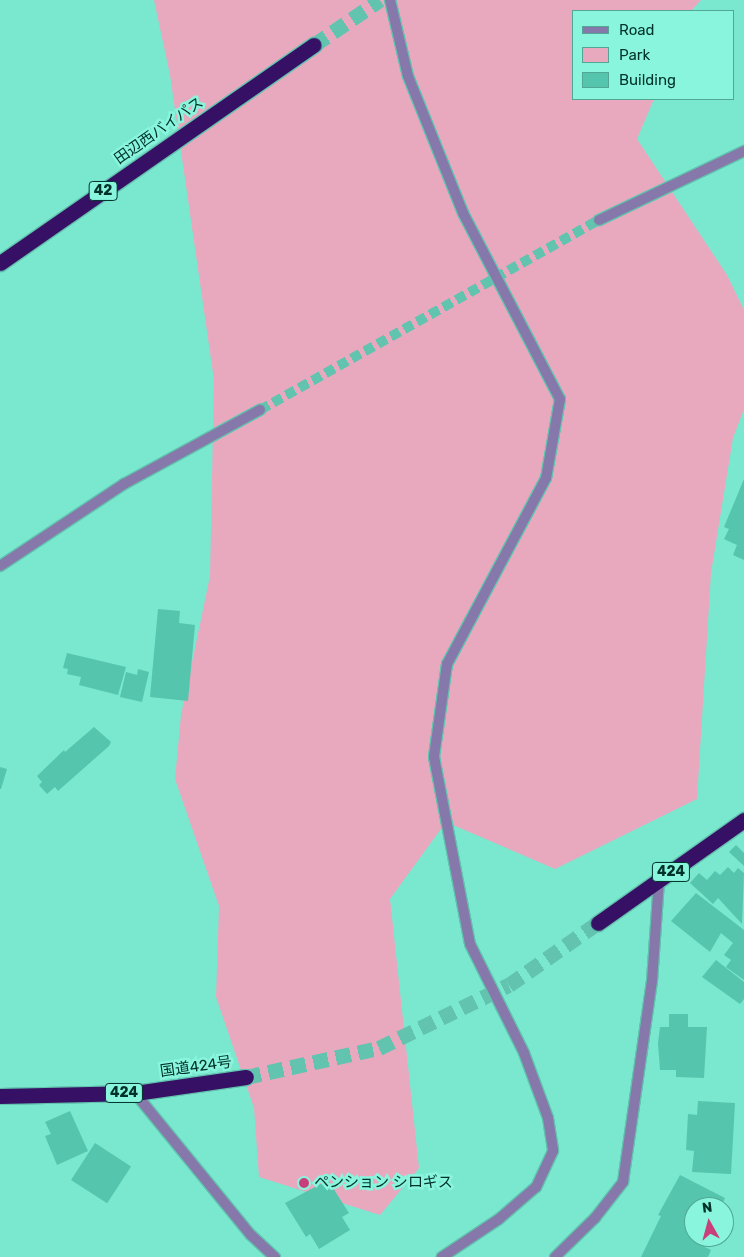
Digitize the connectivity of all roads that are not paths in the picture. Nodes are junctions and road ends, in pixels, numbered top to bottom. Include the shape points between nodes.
1 (390, 0) edge
2 (314, 45) tunnel mouth
3 (744, 151) edge
4 (598, 220) tunnel mouth
5 (0, 263) edge
6 (260, 410) tunnel mouth
7 (0, 566) edge
8 (744, 820) edge
9 (659, 880) junction
10 (598, 923) tunnel mouth
11 (246, 1077) tunnel mouth
12 (135, 1093) junction
13 (0, 1096) edge
14 (275, 1257) edge
15 (442, 1257) edge
16 (555, 1257) edge

1 - 15 street via 408,76 463,213 560,399 546,478 447,664 434,757 470,944 524,1054 548,1118 552,1151 536,1187 499,1219
2 - 5 highway, 田辺西バイパス / 42
3 - 4 street
6 - 7 street via 124,484
8 - 9 highway, 424
9 - 10 highway, 424
9 - 16 street via 652,981 623,1182 595,1218
11 - 12 highway, 国道424号 / 424
12 - 13 highway, 国道424号 / 424
12 - 14 street via 251,1235

